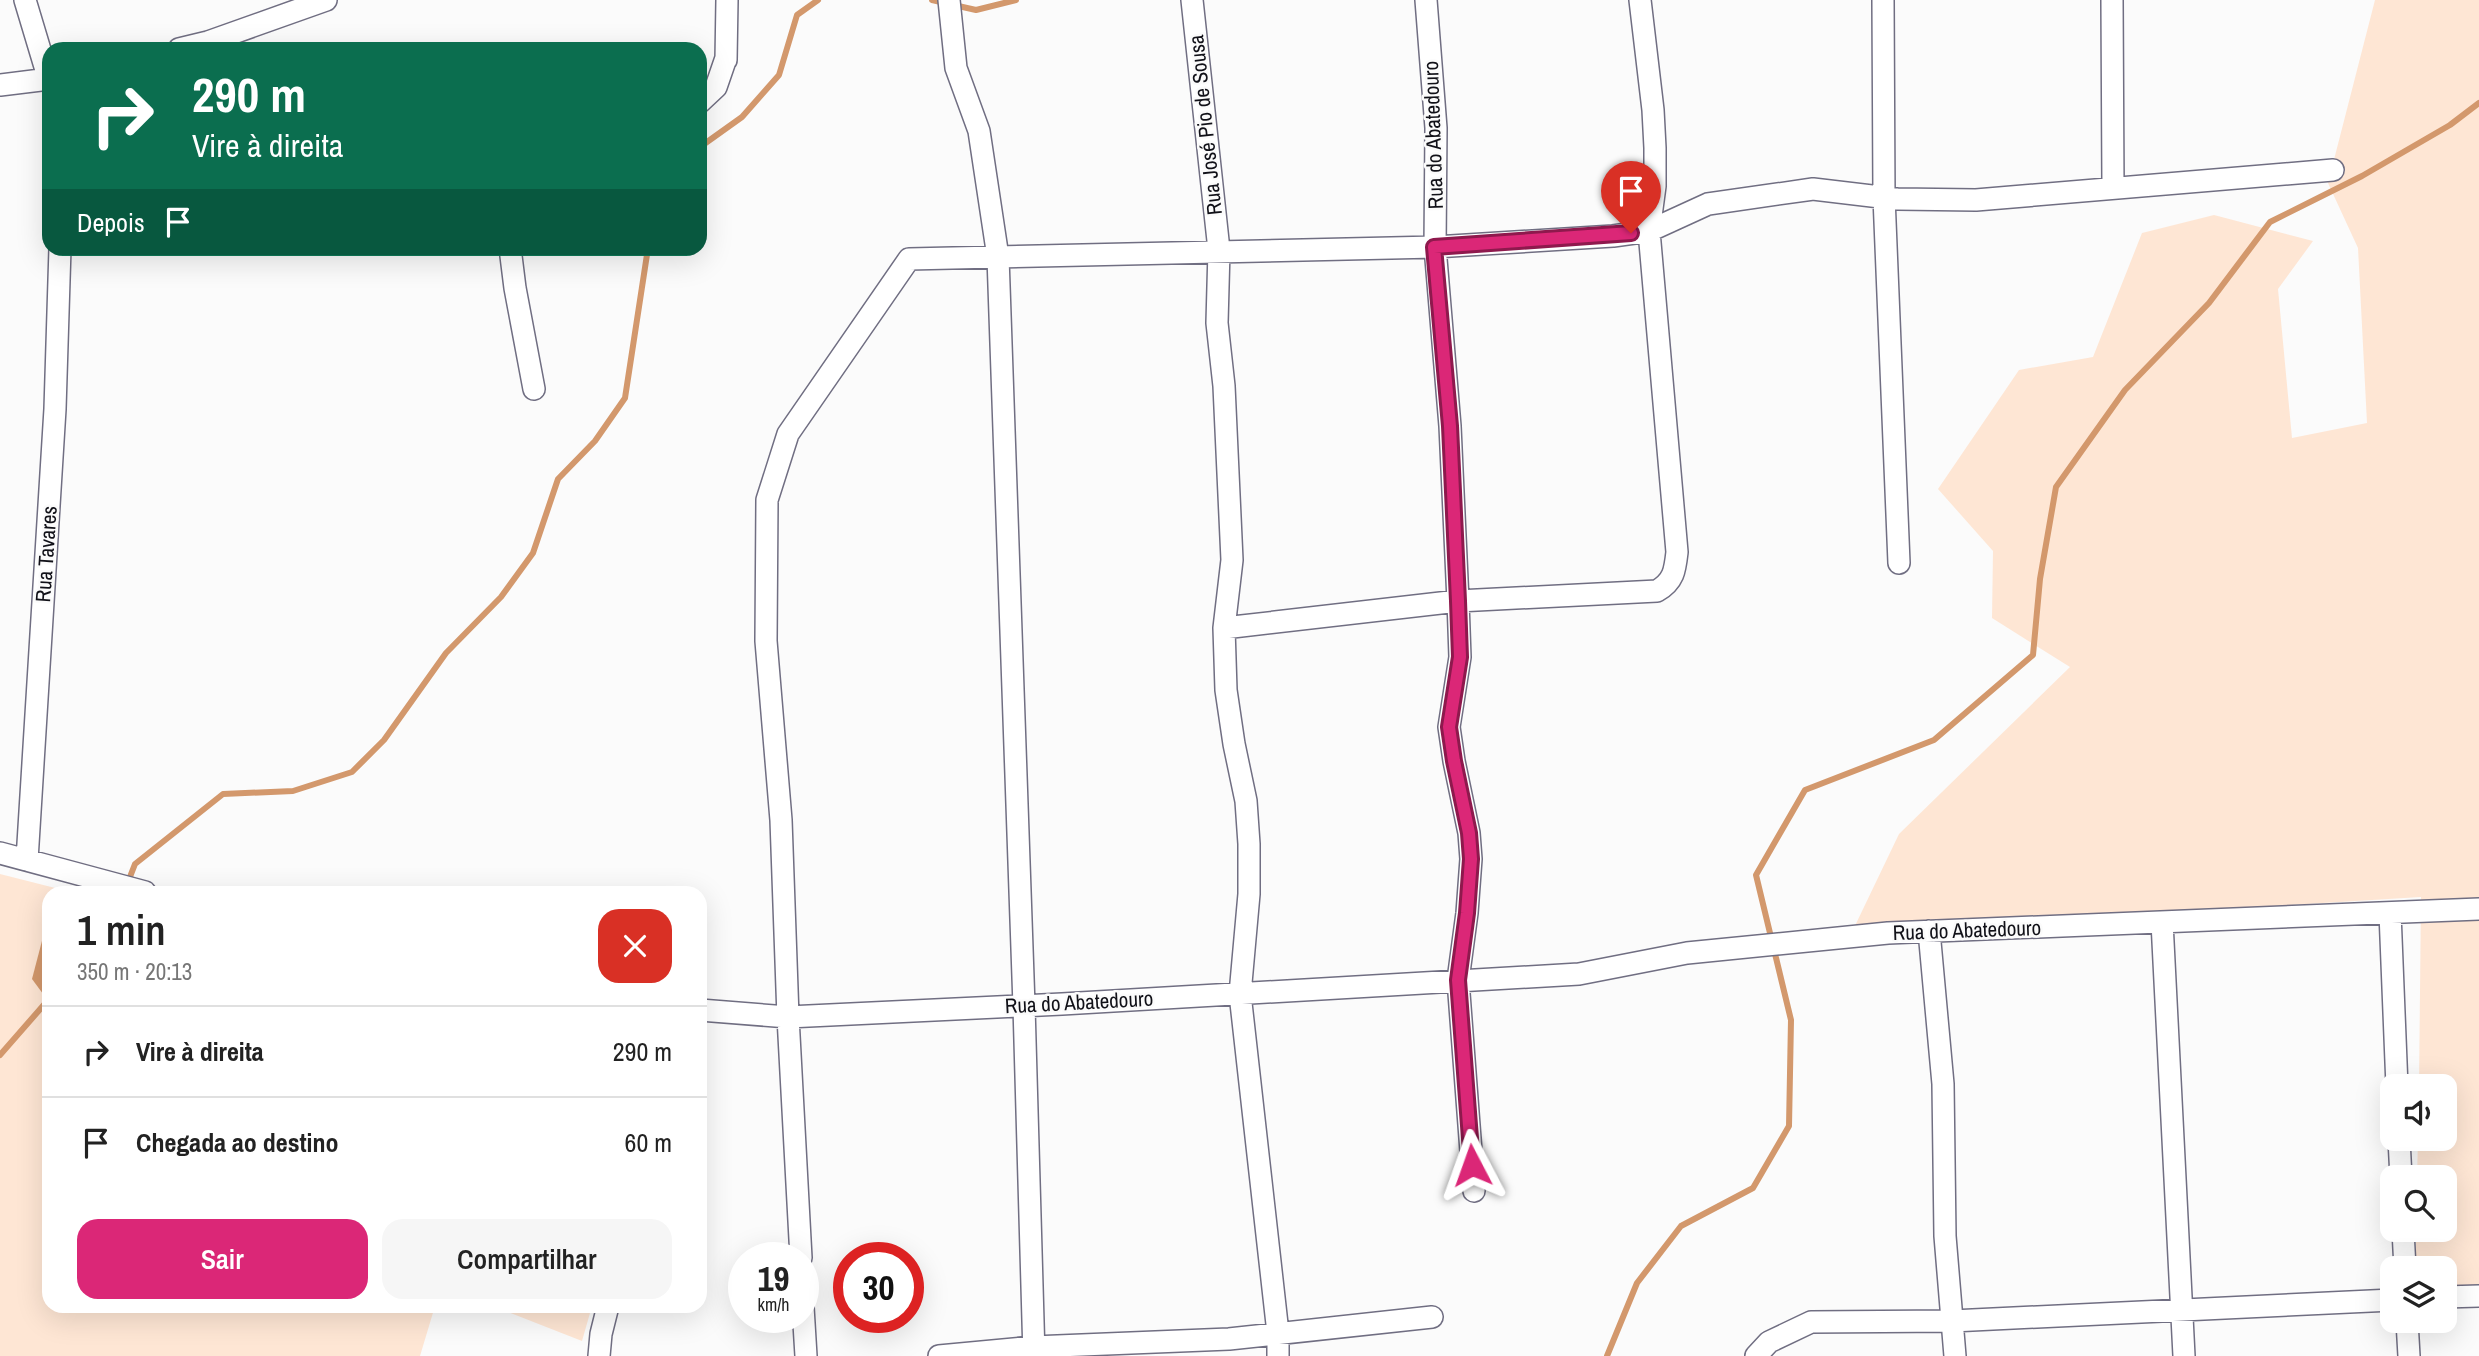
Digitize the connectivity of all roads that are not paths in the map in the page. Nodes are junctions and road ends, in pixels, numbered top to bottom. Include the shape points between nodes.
1 (25, 0) edge
2 (326, 0) edge
3 (727, 0) edge
4 (949, 0) edge
5 (1192, 0) edge
6 (1426, 0) edge
7 (1640, 0) edge
8 (1883, 0) edge
9 (2112, 0) edge
10 (208, 42) edge
11 (42, 56) edge
12 (42, 80) edge
13 (0, 85) edge
14 (707, 95) edge
15 (2333, 170) dead end
16 (2113, 188) junction
17 (1884, 197) junction
18 (1649, 231) junction
19 (1434, 247) junction
20 (1219, 250) junction
21 (60, 256) edge
22 (511, 256) edge
23 (998, 257) junction
24 (534, 390) dead end
25 (1899, 563) dead end
26 (1458, 601) junction
27 (1224, 628) junction
28 (0, 853) edge
29 (27, 860) junction
30 (123, 886) edge
31 (2479, 909) edge
32 (2390, 913) junction
33 (2162, 922) junction
34 (1929, 931) junction
35 (1458, 980) junction
36 (1240, 994) junction
37 (1024, 1006) junction
38 (707, 1011) edge
39 (788, 1017) junction
40 (2396, 1074) edge
41 (1474, 1191) dead end
42 (800, 1242) edge
43 (2479, 1296) edge
44 (2457, 1297) edge
45 (2380, 1301) edge
46 (2181, 1310) junction
47 (607, 1313) edge
48 (1432, 1317) dead end
49 (1952, 1321) junction
50 (805, 1333) edge
51 (1278, 1333) junction
52 (2408, 1333) edge
53 (1033, 1352) edge
54 (599, 1356) edge
55 (806, 1356) edge
56 (939, 1356) edge
57 (1278, 1356) edge
58 (1756, 1356) edge
59 (1955, 1356) edge
60 (2185, 1356) edge
61 (2409, 1356) edge

1 - 11 street
2 - 10 street
3 - 14 street via 726,59 716,87
4 - 23 street via 956,68 979,131
5 - 20 street, Rua José Pio de Sousa
6 - 19 street, Rua do Abatedouro via 1436,128
7 - 18 street via 1655,148
8 - 17 street
9 - 16 street
12 - 13 street
15 - 16 street
16 - 17 street via 1976,200
17 - 18 street via 1813,188 1708,204
17 - 25 street
18 - 19 street
18 - 26 street via 1677,552 1669,584 1657,591
19 - 20 street
19 - 26 street, Rua do Abatedouro via 1450,426
20 - 23 street
20 - 27 street, Rua José Pio de Sousa via 1217,323 1232,560
21 - 29 street, Rua Tavares via 55,410
22 - 24 street
23 - 37 street
23 - 39 street via 909,259 788,434 767,500 766,640 781,820
26 - 27 street
26 - 35 street, Rua do Abatedouro via 1460,657 1449,727 1471,859
27 - 36 street, Rua José Pio de Sousa via 1226,690 1247,801 1250,844
28 - 29 street
29 - 30 street
31 - 32 street, Rua do Abatedouro
32 - 33 street, Rua do Abatedouro
32 - 40 street
33 - 34 street, Rua do Abatedouro
33 - 46 street
34 - 35 street, Rua do Abatedouro via 1687,953 1579,974
34 - 49 street via 1943,1084 1945,1236
35 - 36 street, Rua do Abatedouro
35 - 41 street, Rua do Abatedouro
36 - 37 street, Rua do Abatedouro
36 - 51 street, Rua José Pio de Sousa
37 - 39 street, Rua do Abatedouro
37 - 53 street
38 - 39 street, Rua do Abatedouro
39 - 42 street
43 - 44 street
45 - 46 street
46 - 49 street
46 - 60 street
47 - 54 street
48 - 51 street
49 - 58 street via 1811,1322 1769,1342
49 - 59 street
50 - 55 street
51 - 53 street
51 - 57 street, Rua José Pio de Sousa
52 - 61 street
53 - 56 street

